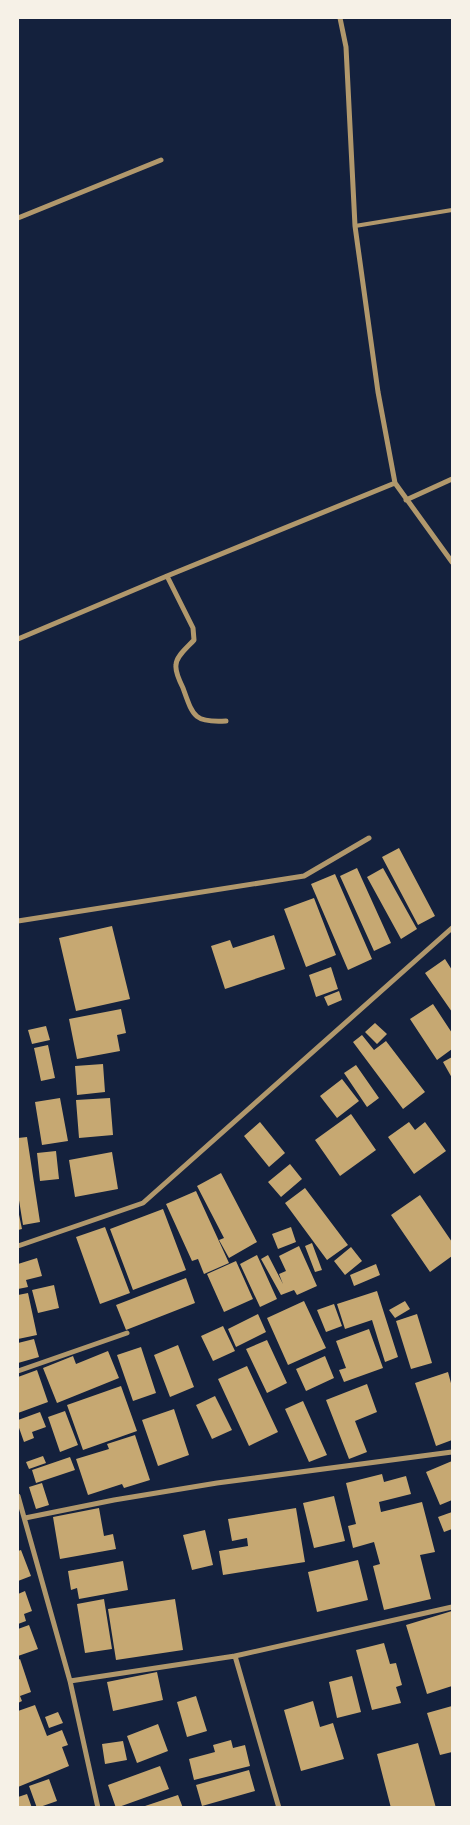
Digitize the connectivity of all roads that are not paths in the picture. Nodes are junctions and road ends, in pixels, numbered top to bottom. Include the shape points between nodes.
1 (340, 18) edge
2 (161, 160) dead end
3 (452, 210) edge
4 (18, 218) edge
5 (355, 226) junction
6 (452, 479) edge
7 (395, 483) junction
8 (406, 500) junction
9 (452, 562) edge
10 (167, 576) junction
11 (18, 639) edge
12 (226, 721) dead end
13 (369, 838) dead end
14 (18, 920) edge
15 (452, 928) edge
16 (18, 1246) edge
17 (127, 1333) dead end
18 (18, 1371) edge
19 (452, 1452) edge
20 (18, 1498) edge
21 (25, 1518) junction
22 (452, 1607) edge
23 (235, 1656) junction
24 (70, 1681) junction
25 (98, 1808) edge
26 (279, 1808) edge

1 - 5 street via 346,46
2 - 4 street
3 - 5 lane
5 - 7 street via 378,392
6 - 8 street
7 - 8 street
7 - 10 street
8 - 9 street
10 - 11 street
10 - 12 street via 193,628 194,640 179,656 176,666 191,711 200,719
13 - 14 street via 304,876
15 - 16 street via 143,1203
17 - 18 street
19 - 21 street via 198,1486
20 - 21 street
21 - 24 street
22 - 23 street
23 - 24 street
23 - 26 street
24 - 25 street

